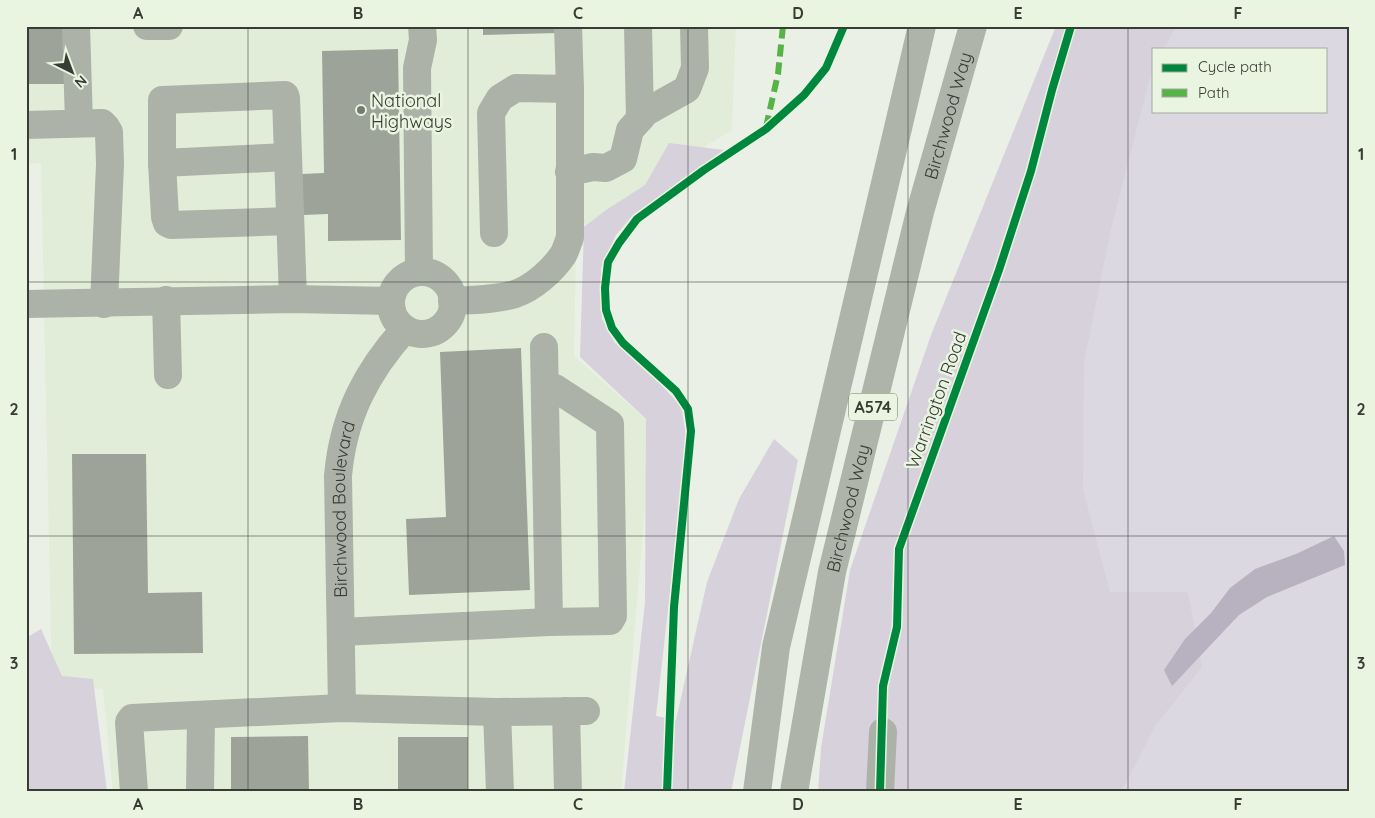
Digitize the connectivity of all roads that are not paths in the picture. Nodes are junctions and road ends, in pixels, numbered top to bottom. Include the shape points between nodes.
1 (76, 26) edge
2 (147, 26) edge
3 (169, 26) edge
4 (422, 26) edge
5 (568, 26) edge
6 (638, 26) edge
7 (694, 26) edge
8 (922, 26) edge
9 (972, 26) edge
10 (570, 89) junction
11 (640, 119) junction
12 (79, 124) junction
13 (26, 125) edge
14 (288, 157) junction
15 (162, 163) junction
16 (569, 172) junction
17 (290, 222) junction
18 (494, 232) dead end
19 (420, 272) junction
20 (293, 299) junction
21 (166, 300) junction
22 (391, 301) junction
23 (452, 301) junction
24 (26, 304) edge
25 (104, 304) junction
26 (405, 330) junction
27 (544, 347) dead end
28 (168, 375) dead end
29 (545, 392) junction
30 (549, 622) junction
31 (341, 632) junction
32 (342, 708) junction
33 (497, 712) junction
34 (201, 715) junction
35 (883, 732) dead end
36 (134, 792) edge
37 (200, 792) edge
38 (500, 792) edge
39 (568, 792) edge
40 (758, 792) edge
41 (794, 792) edge
42 (880, 792) edge

1 - 12 street
2 - 3 street
4 - 19 street via 423,40 417,68
5 - 10 street
6 - 11 street
7 - 11 street via 695,68 687,89 646,112
8 - 40 main road, A574 via 776,647
9 - 41 main road, Birchwood Way / A574 via 920,212 832,572
10 - 16 street
10 - 18 street via 516,88 500,98 491,113
11 - 16 street via 630,130 623,159 606,168
12 - 13 street
12 - 25 street via 102,123 109,132
14 - 15 street
14 - 15 street via 285,96 164,99 161,102
14 - 17 street
15 - 17 street via 164,217 171,225
16 - 23 street via 570,237 551,270 516,294
17 - 20 street
19 - 22 street via 411,274 398,284
19 - 23 street via 442,280 448,286
20 - 21 street
20 - 22 street
21 - 25 street
21 - 28 street
22 - 26 street via 394,318
23 - 26 street via 449,318 436,331 419,334
24 - 25 street
26 - 31 street, Birchwood Boulevard via 385,351 360,391 340,456
27 - 29 street
29 - 30 street
29 - 30 street via 555,388 611,426 613,616 606,622
30 - 31 street
31 - 32 street, Birchwood Boulevard
32 - 33 street
32 - 34 street
33 - 38 street
33 - 39 street via 576,711
34 - 36 street via 132,718 129,722
34 - 37 street
35 - 42 street

